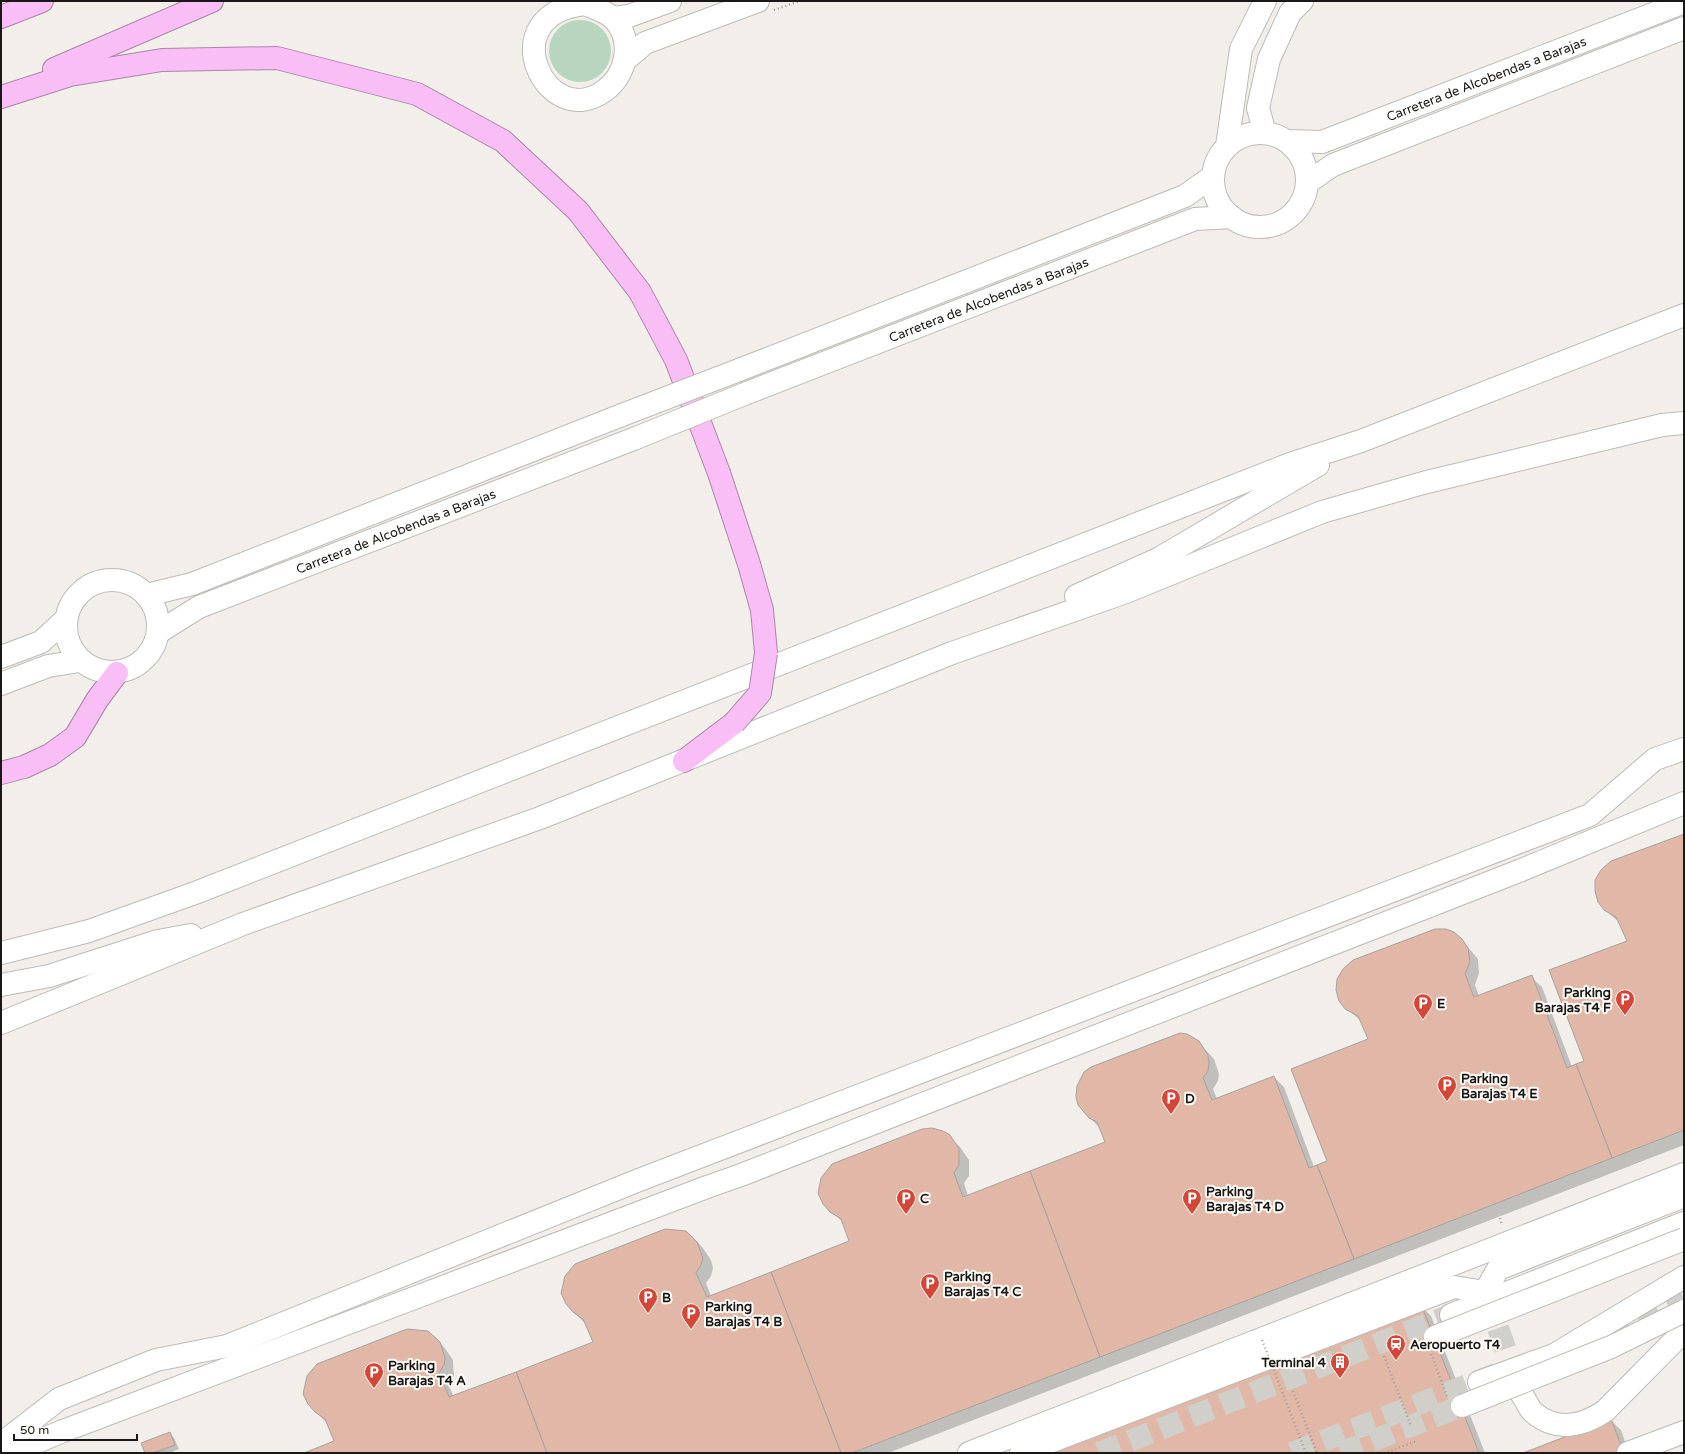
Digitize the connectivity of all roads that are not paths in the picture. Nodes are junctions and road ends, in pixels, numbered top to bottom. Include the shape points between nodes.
1 (42, 1) edge
2 (212, 1) edge
3 (670, 1) edge
4 (758, 1) edge
5 (1265, 1) edge
6 (1302, 1) edge
7 (540, 2) edge
8 (1684, 2) edge
9 (582, 3) edge
10 (1, 17) edge
11 (614, 18) junction
12 (542, 24) junction
13 (1684, 28) edge
14 (625, 60) junction
15 (1, 91) edge
16 (1, 97) edge
17 (1265, 133) junction
18 (1287, 141) junction
19 (1227, 146) junction
20 (1213, 176) junction
21 (1307, 183) junction
22 (1232, 217) junction
23 (1683, 316) edge
24 (1684, 423) edge
25 (1361, 441) junction
26 (147, 595) junction
27 (66, 619) junction
28 (159, 632) junction
29 (952, 653) junction
30 (1, 657) edge
31 (80, 661) junction
32 (117, 673) junction
33 (1, 684) edge
34 (1684, 749) edge
35 (684, 762) junction
36 (1, 773) edge
37 (1684, 803) edge
38 (243, 924) junction
39 (1, 953) edge
40 (1, 985) edge
41 (1, 1023) edge
42 (1684, 1174) edge
43 (1684, 1196) edge
44 (1684, 1223) edge
45 (1684, 1239) edge
46 (1684, 1277) edge
47 (1684, 1311) edge
48 (1451, 1315) tunnel mouth
49 (1684, 1331) edge
50 (1432, 1342) road end
51 (1684, 1353) edge
52 (1658, 1356) junction
53 (1479, 1382) tunnel mouth
54 (1522, 1395) tunnel mouth
55 (1456, 1405) tunnel mouth
56 (63, 1431) junction
57 (1684, 1432) edge
58 (1, 1444) edge
59 (11, 1453) edge
60 (52, 1453) edge
61 (969, 1453) edge
62 (1022, 1453) edge
63 (1628, 1453) edge

1 - 10 highway
2 - 15 highway
3 - 11 street
4 - 14 street via 645,43
5 - 19 street via 1241,49
6 - 17 street via 1290,13 1269,58 1258,108
7 - 12 street
8 - 18 street, Carretera de Alcobendas a Barajas via 1322,142
9 - 11 street via 598,8
9 - 12 street via 562,8
11 - 14 street via 625,39
12 - 14 street via 535,43 535,62 543,79 559,94 580,99 598,95 613,84
13 - 21 street, Carretera de Alcobendas a Barajas via 1333,165
16 - 35 highway, bridge via 70,75 162,60 277,58 417,94 502,142 578,211 640,292 676,360 719,473 762,610 766,653 760,693 734,724
17 - 18 street
17 - 19 street via 1244,135
18 - 21 street via 1298,152 1305,167
19 - 20 street via 1217,160
20 - 22 street via 1214,192 1221,206
20 - 26 street, Carretera de Alcobendas a Barajas, bridge via 1185,196 192,584
21 - 22 street via 1300,204 1286,220 1258,227 1244,224
22 - 28 street, Carretera de Alcobendas a Barajas, bridge via 1194,219 199,606
23 - 25 street
24 - 29 street via 1662,425 1505,462 1322,512 1126,592
25 - 29 street via 1158,559
25 - 39 street via 1290,464 194,893 89,931
26 - 27 street via 125,581 99,581 77,595
26 - 28 street via 157,612
27 - 30 street via 41,642
27 - 31 street via 68,642
28 - 32 street via 145,660
29 - 35 street
31 - 32 street via 97,671
31 - 33 street via 48,666
32 - 36 highway via 75,737 50,755 24,767
34 - 58 street via 1655,759 1590,815 639,1180 227,1346 156,1360 59,1399
35 - 38 street via 540,818
37 - 56 street via 1519,871 756,1170
38 - 40 street via 158,941 49,976
38 - 41 street
42 - 61 street
43 - 62 street via 1498,1269 1485,1292 1454,1287
44 - 48 street
45 - 50 street, bridge
46 - 53 street via 1554,1355
47 - 55 street, bridge via 1612,1347
49 - 52 street
51 - 52 street
52 - 54 street via 1606,1411 1574,1426 1552,1423 1534,1413
56 - 59 street
56 - 60 street
57 - 63 street

